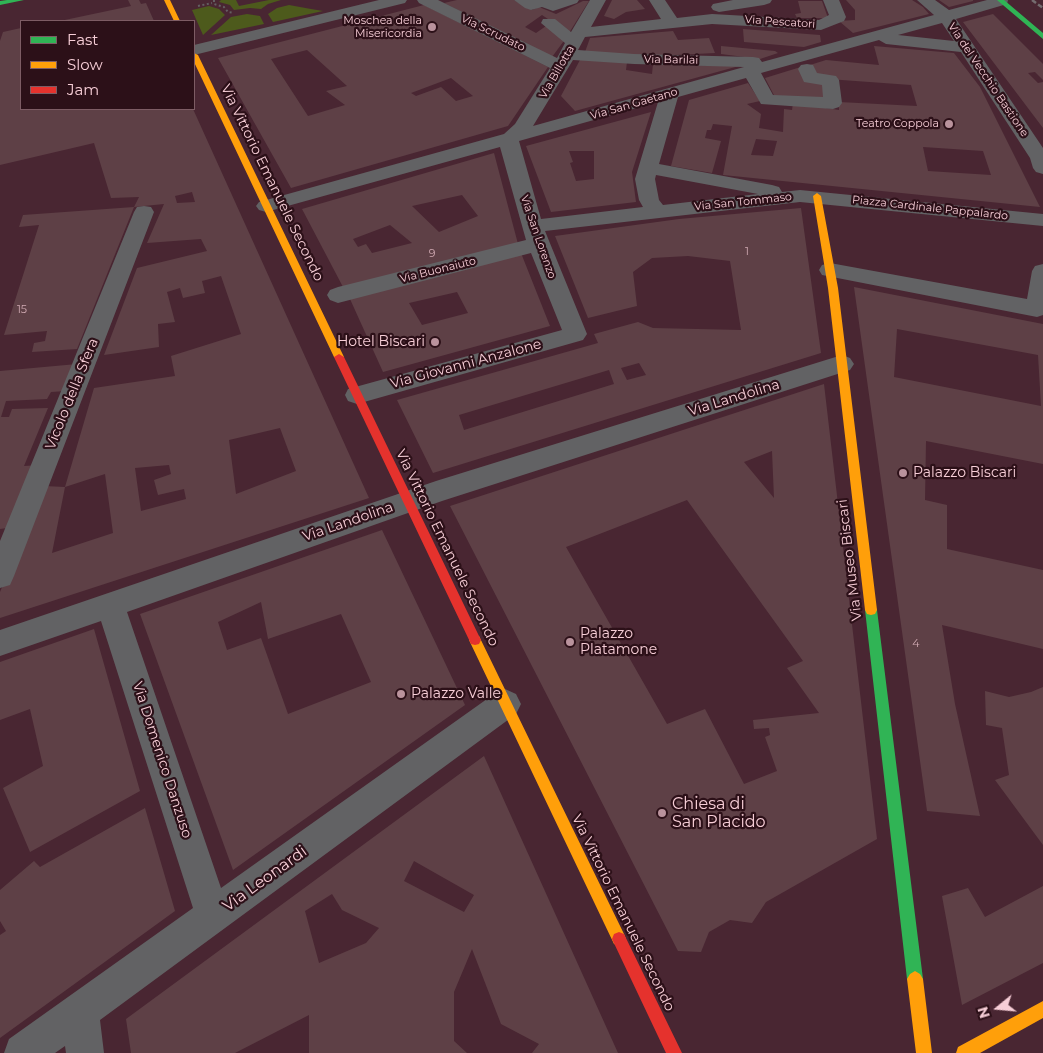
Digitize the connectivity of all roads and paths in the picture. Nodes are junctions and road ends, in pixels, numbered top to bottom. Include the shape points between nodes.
1 (21, 0) edge
2 (167, 0) edge
3 (214, 0) edge
4 (399, 0) edge
5 (426, 0) edge
6 (522, 0) edge
7 (571, 0) edge
8 (598, 0) edge
9 (657, 0) edge
10 (764, 0) edge
11 (831, 0) edge
12 (925, 0) edge
13 (1000, 0) edge
14 (0, 3) edge
15 (345, 8) edge
16 (228, 12) dead end
17 (946, 16) junction
18 (177, 20) edge
19 (714, 21) edge
20 (549, 23) dead end
21 (664, 24) junction
22 (870, 37) junction
23 (1043, 37) edge
24 (742, 45) dead end
25 (965, 47) junction
26 (570, 49) junction
27 (195, 50) edge
28 (772, 51) junction
29 (195, 57) edge
30 (718, 60) junction
31 (807, 69) dead end
32 (751, 71) junction
33 (670, 93) junction
34 (545, 94) junction
35 (570, 122) junction
36 (509, 139) junction
37 (1042, 161) edge
38 (649, 168) junction
39 (809, 196) junction
40 (266, 206) junction
41 (144, 212) dead end
42 (657, 212) junction
43 (1043, 220) edge
44 (536, 235) junction
45 (1043, 271) edge
46 (832, 279) junction
47 (338, 295) dead end
48 (575, 334) joint
49 (842, 364) junction
50 (357, 394) junction
51 (409, 501) junction
52 (0, 576) edge
53 (110, 604) junction
54 (0, 643) edge
55 (506, 704) junction
56 (213, 916) junction
57 (1043, 1009) edge
58 (80, 1011) junction
59 (23, 1053) edge
60 (86, 1053) edge
61 (674, 1053) edge
62 (924, 1053) edge
63 (964, 1053) edge

1 - 14 main road
2 - 18 main road
3 - 16 path via 212,3
4 - 15 street
5 - 26 street, Via Scrudato
6 - 7 street via 531,5 544,1 553,6
8 - 26 street, Via Billotta
9 - 21 street
10 - 19 street
11 - 19 street, Via Pescatori via 838,17 821,25
12 - 17 street, Via del Vecchio Bastione
13 - 17 street, Via San Gaetano
13 - 23 main road
15 - 27 street
17 - 22 street, Via San Gaetano
17 - 25 street, Via del Vecchio Bastione
19 - 21 street
19 - 30 street
20 - 26 street
21 - 26 street
22 - 25 street
22 - 28 street, Via San Gaetano
24 - 28 street
25 - 37 street, Via del Vecchio Bastione
26 - 30 street, Via Barilai via 634,59
26 - 34 street, Via Billotta
28 - 30 street, Via Barilai via 740,60
28 - 32 street, Via San Gaetano
29 - 40 main road, Via Vittorio Emanuele Secondo
31 - 32 street via 810,78 830,80 833,103 767,100
32 - 33 street, Via San Gaetano
33 - 35 street, Via San Gaetano
33 - 38 street
34 - 35 street
34 - 36 street, Via Billotta via 522,128
35 - 36 street, Via San Gaetano
36 - 40 street, Via San Gaetano
36 - 44 street, Via San Lorenzo
38 - 39 street, Via San Tommaso
38 - 42 street via 646,179 648,193
39 - 42 street, Via San Tommaso
39 - 43 street, Piazza Cardinale Pappalardo
39 - 46 main road
40 - 50 main road, Via Vittorio Emanuele Secondo
41 - 52 street, Vicolo della Sfera
42 - 44 street, Via San Tommaso
44 - 47 street, Via Buonaiuto
44 - 48 street, Via San Lorenzo
45 - 46 street via 1037,308
46 - 49 main road, Via Museo Biscari
48 - 50 street, Via Giovanni Anzalone
49 - 51 street, Via Landolina
49 - 62 main road, Via Museo Biscari
50 - 51 main road, Via Vittorio Emanuele Secondo
51 - 53 street, Via Landolina
51 - 55 main road, Via Vittorio Emanuele Secondo
53 - 54 street, Via Landolina
53 - 56 street, Via Domenico Danzuso
55 - 56 street, Via Leonardi
55 - 61 main road, Via Vittorio Emanuele Secondo
56 - 58 street, Via Leonardi
57 - 63 main road
58 - 59 street, Via Leonardi
58 - 60 street

